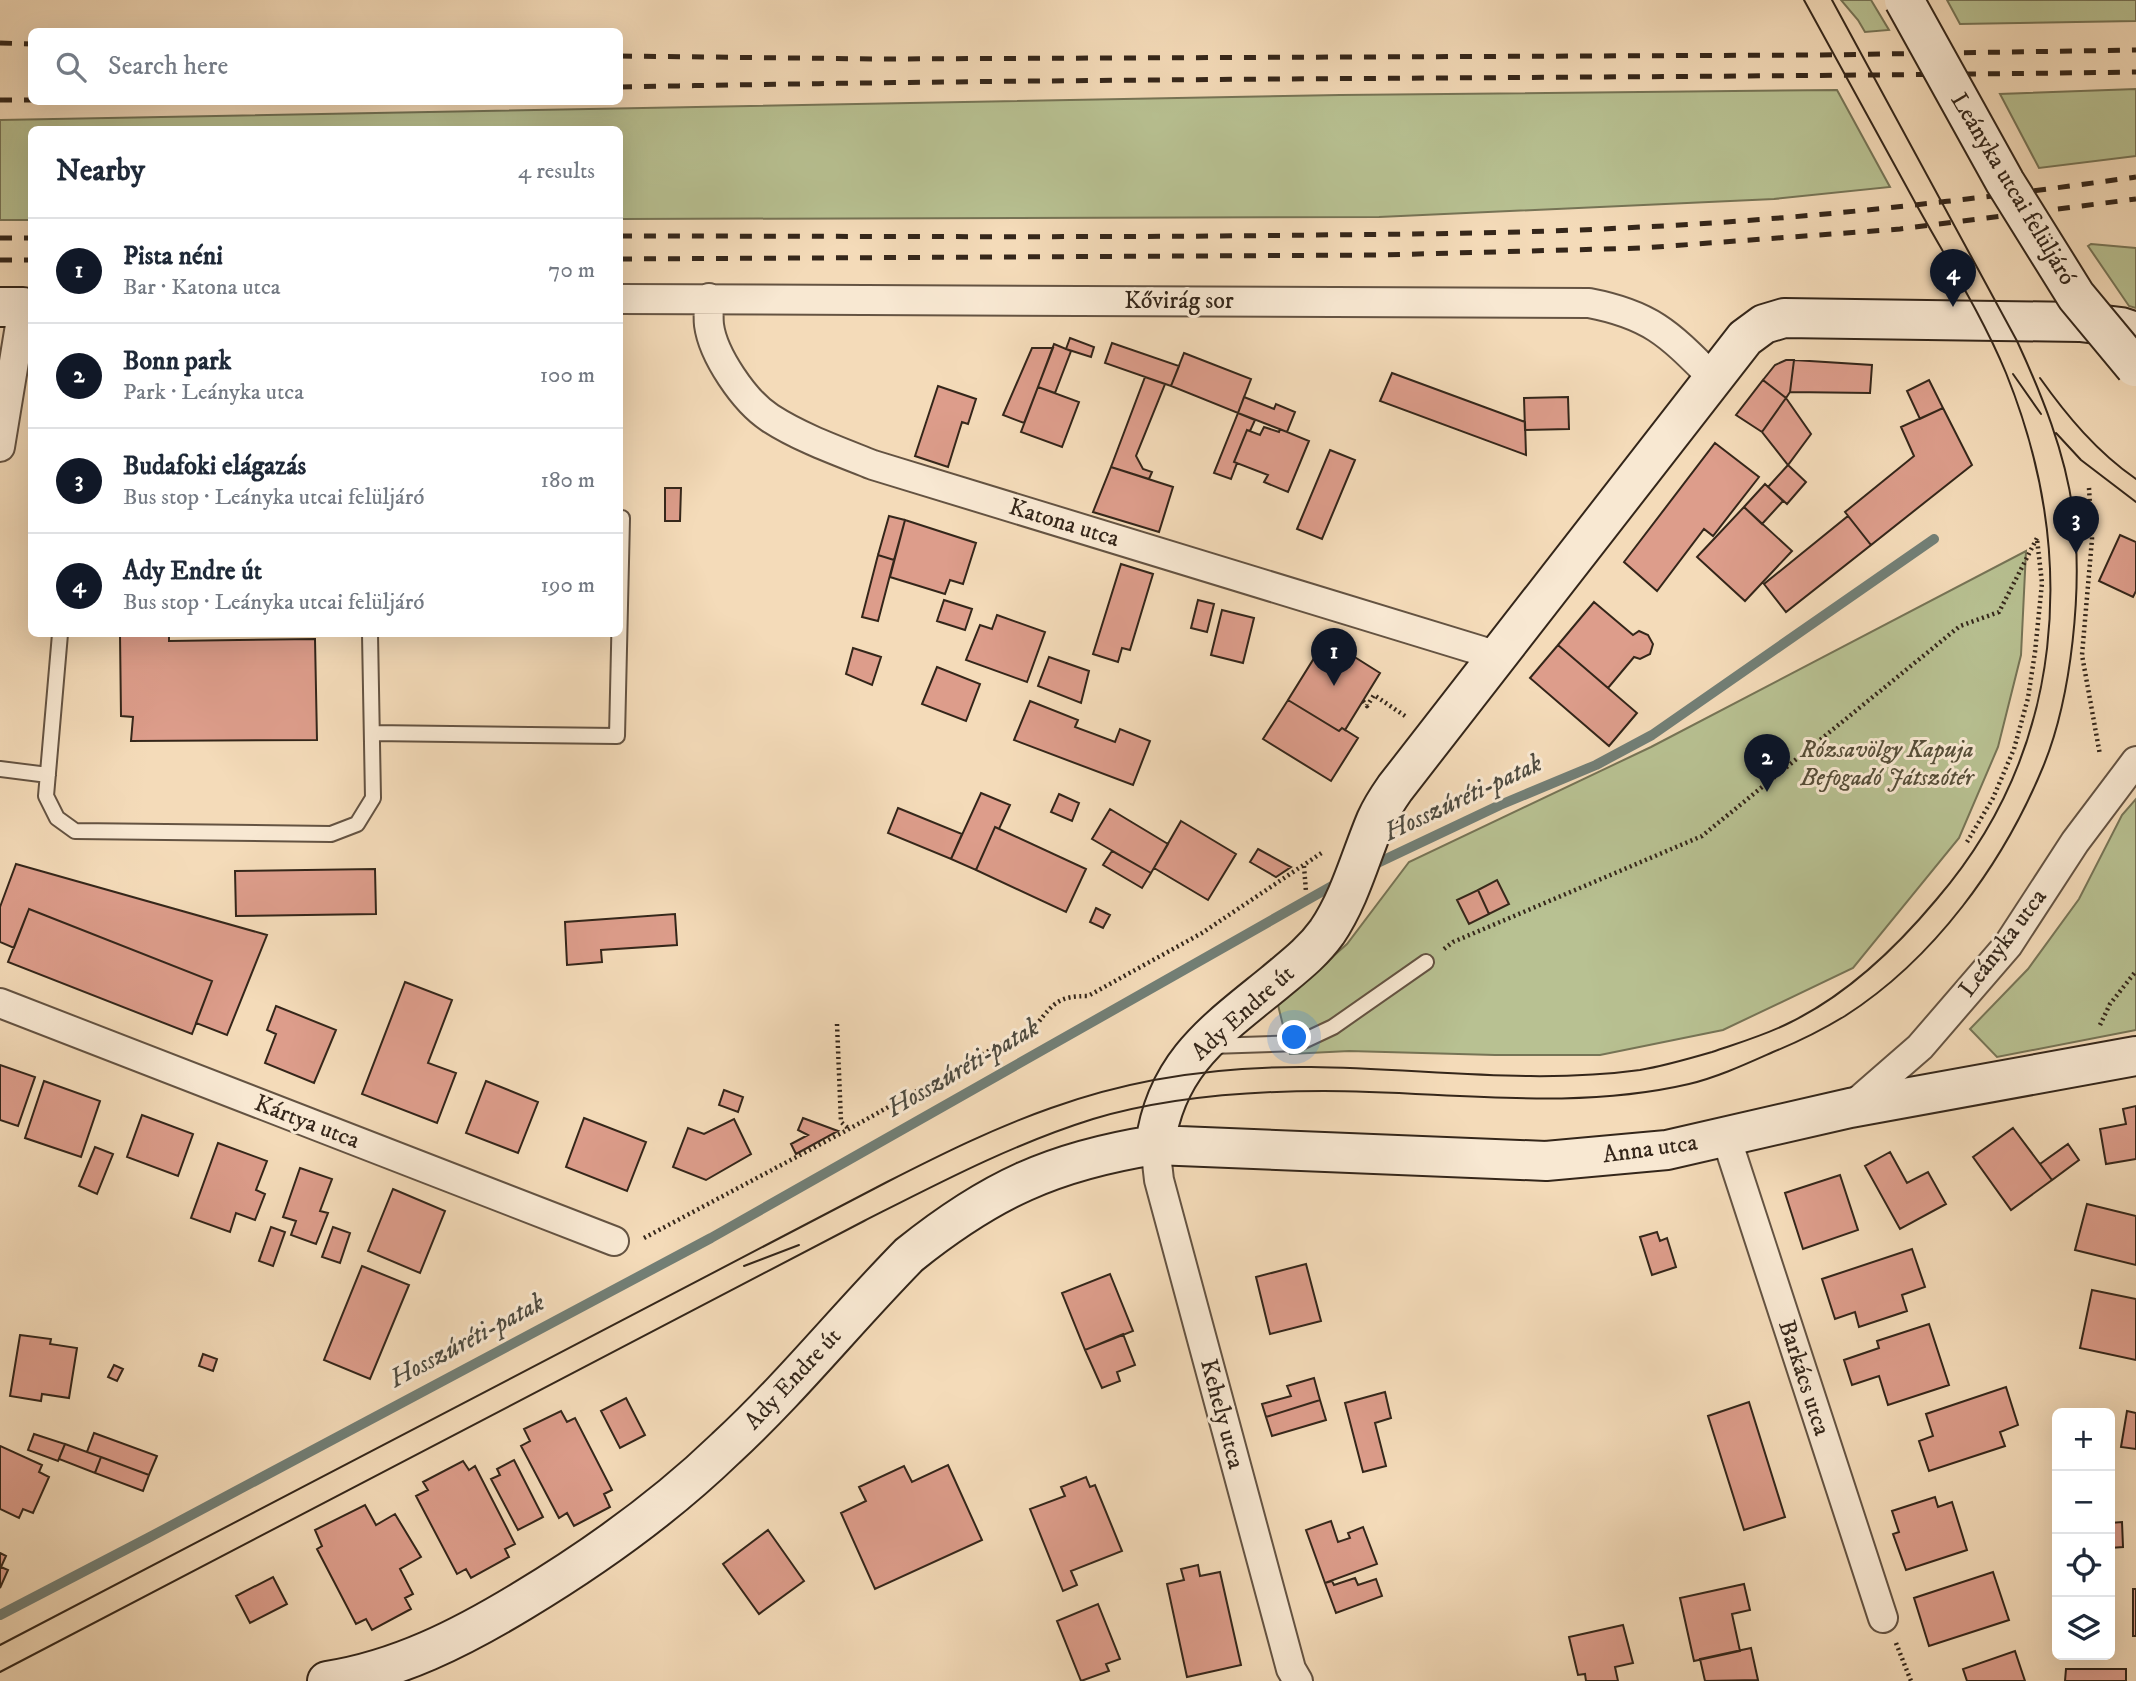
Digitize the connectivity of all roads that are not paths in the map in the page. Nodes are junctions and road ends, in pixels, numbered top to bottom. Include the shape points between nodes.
1 (1904, 0) edge
2 (709, 298) junction
3 (623, 299) edge
4 (18, 307) edge
5 (2136, 332) edge
6 (2136, 367) edge
7 (1714, 379) junction
8 (0, 442) edge
9 (60, 637) edge
10 (370, 637) edge
11 (620, 637) edge
12 (1498, 656) junction
13 (372, 733) junction
14 (2136, 761) edge
15 (0, 769) edge
16 (48, 775) junction
17 (1426, 962) road end
18 (0, 1003) edge
19 (1199, 1046) junction
20 (2136, 1056) edge
21 (1850, 1108) junction
22 (1726, 1137) junction
23 (1155, 1145) junction
24 (614, 1241) dead end
25 (1883, 1618) road end
26 (1291, 1677) edge
27 (327, 1681) edge

1 - 6 street, Leányka utcai felüljáró, bridge via 2005,182 2076,296
2 - 3 street, Kővirág sor
2 - 7 street, Kővirág sor via 1589,303 1651,322
2 - 12 street, Katona utca via 713,342 742,391 768,417 813,440 873,465
4 - 8 street
5 - 7 street, Ady Endre út via 2080,322 1784,318 1764,324 1745,338
7 - 12 street, Ady Endre út
9 - 16 lane
10 - 13 lane
11 - 13 lane via 617,736
12 - 19 street, Ady Endre út via 1395,788 1328,931 1311,953
13 - 16 lane via 373,798 357,824 331,834 75,831 57,818 46,796
14 - 21 street, Leányka utca via 2008,945 1920,1047
15 - 16 lane
17 - 19 lane via 1333,1027 1299,1043
18 - 24 street, Kártya utca
19 - 23 street, Ady Endre út via 1165,1102
20 - 21 street, Anna utca
21 - 22 street, Anna utca
22 - 23 street, Anna utca via 1667,1150 1546,1161
22 - 25 street, Barkács utca
23 - 26 street, Kehely utca via 1159,1180
23 - 27 street, Ady Endre út via 1107,1152 1030,1177 943,1228 870,1294 726,1448 624,1534 480,1627 385,1668

